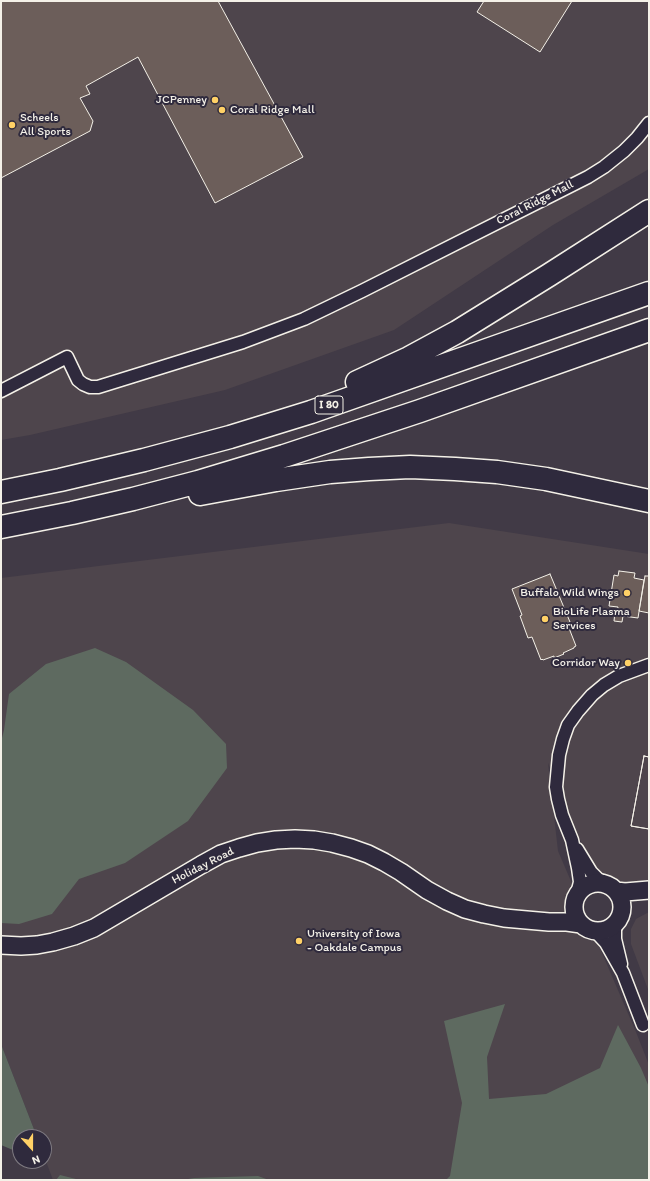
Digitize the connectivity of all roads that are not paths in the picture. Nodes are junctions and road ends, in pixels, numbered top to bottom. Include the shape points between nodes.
1 (649, 123) edge
2 (649, 212) edge
3 (649, 293) edge
4 (649, 330) edge
5 (1, 391) edge
6 (144, 460) junction
7 (1, 492) edge
8 (649, 501) edge
9 (11, 525) edge
10 (649, 665) edge
11 (572, 840) junction
12 (610, 887) junction
13 (649, 890) edge
14 (576, 898) junction
15 (649, 899) edge
16 (618, 918) junction
17 (521, 920) junction
18 (588, 927) junction
19 (1, 945) edge
20 (623, 973) junction
21 (644, 1025) dead end

1 - 5 street, Coral Ridge Mall via 624,151 588,177 298,321 212,353 98,387 90,387 78,380 67,357
2 - 6 highway via 457,332 409,358 331,393
3 - 6 highway, I 80 via 311,412
4 - 9 highway via 284,456 132,499
6 - 7 highway, I 80
8 - 9 highway via 546,479 497,472 455,468 382,468 276,480
10 - 11 street via 619,676 604,685 592,695 568,725 559,755 556,786 562,815
11 - 12 street via 592,872
11 - 14 street via 580,882
12 - 13 street, Holiday Road via 624,892
12 - 14 street, Holiday Road via 596,882 581,890
12 - 16 street via 619,895 622,903
14 - 17 street, Holiday Road via 556,912
14 - 18 street via 574,911 577,919
15 - 16 street, Holiday Road via 631,905
16 - 18 street, Holiday Road via 612,926 604,930
16 - 20 street via 615,939
17 - 18 street, Holiday Road via 567,922
17 - 19 street, Holiday Road via 465,909 427,890 368,854 332,843 295,839 276,840 221,854 94,928 74,936 37,945
18 - 20 street via 606,943
20 - 21 street

